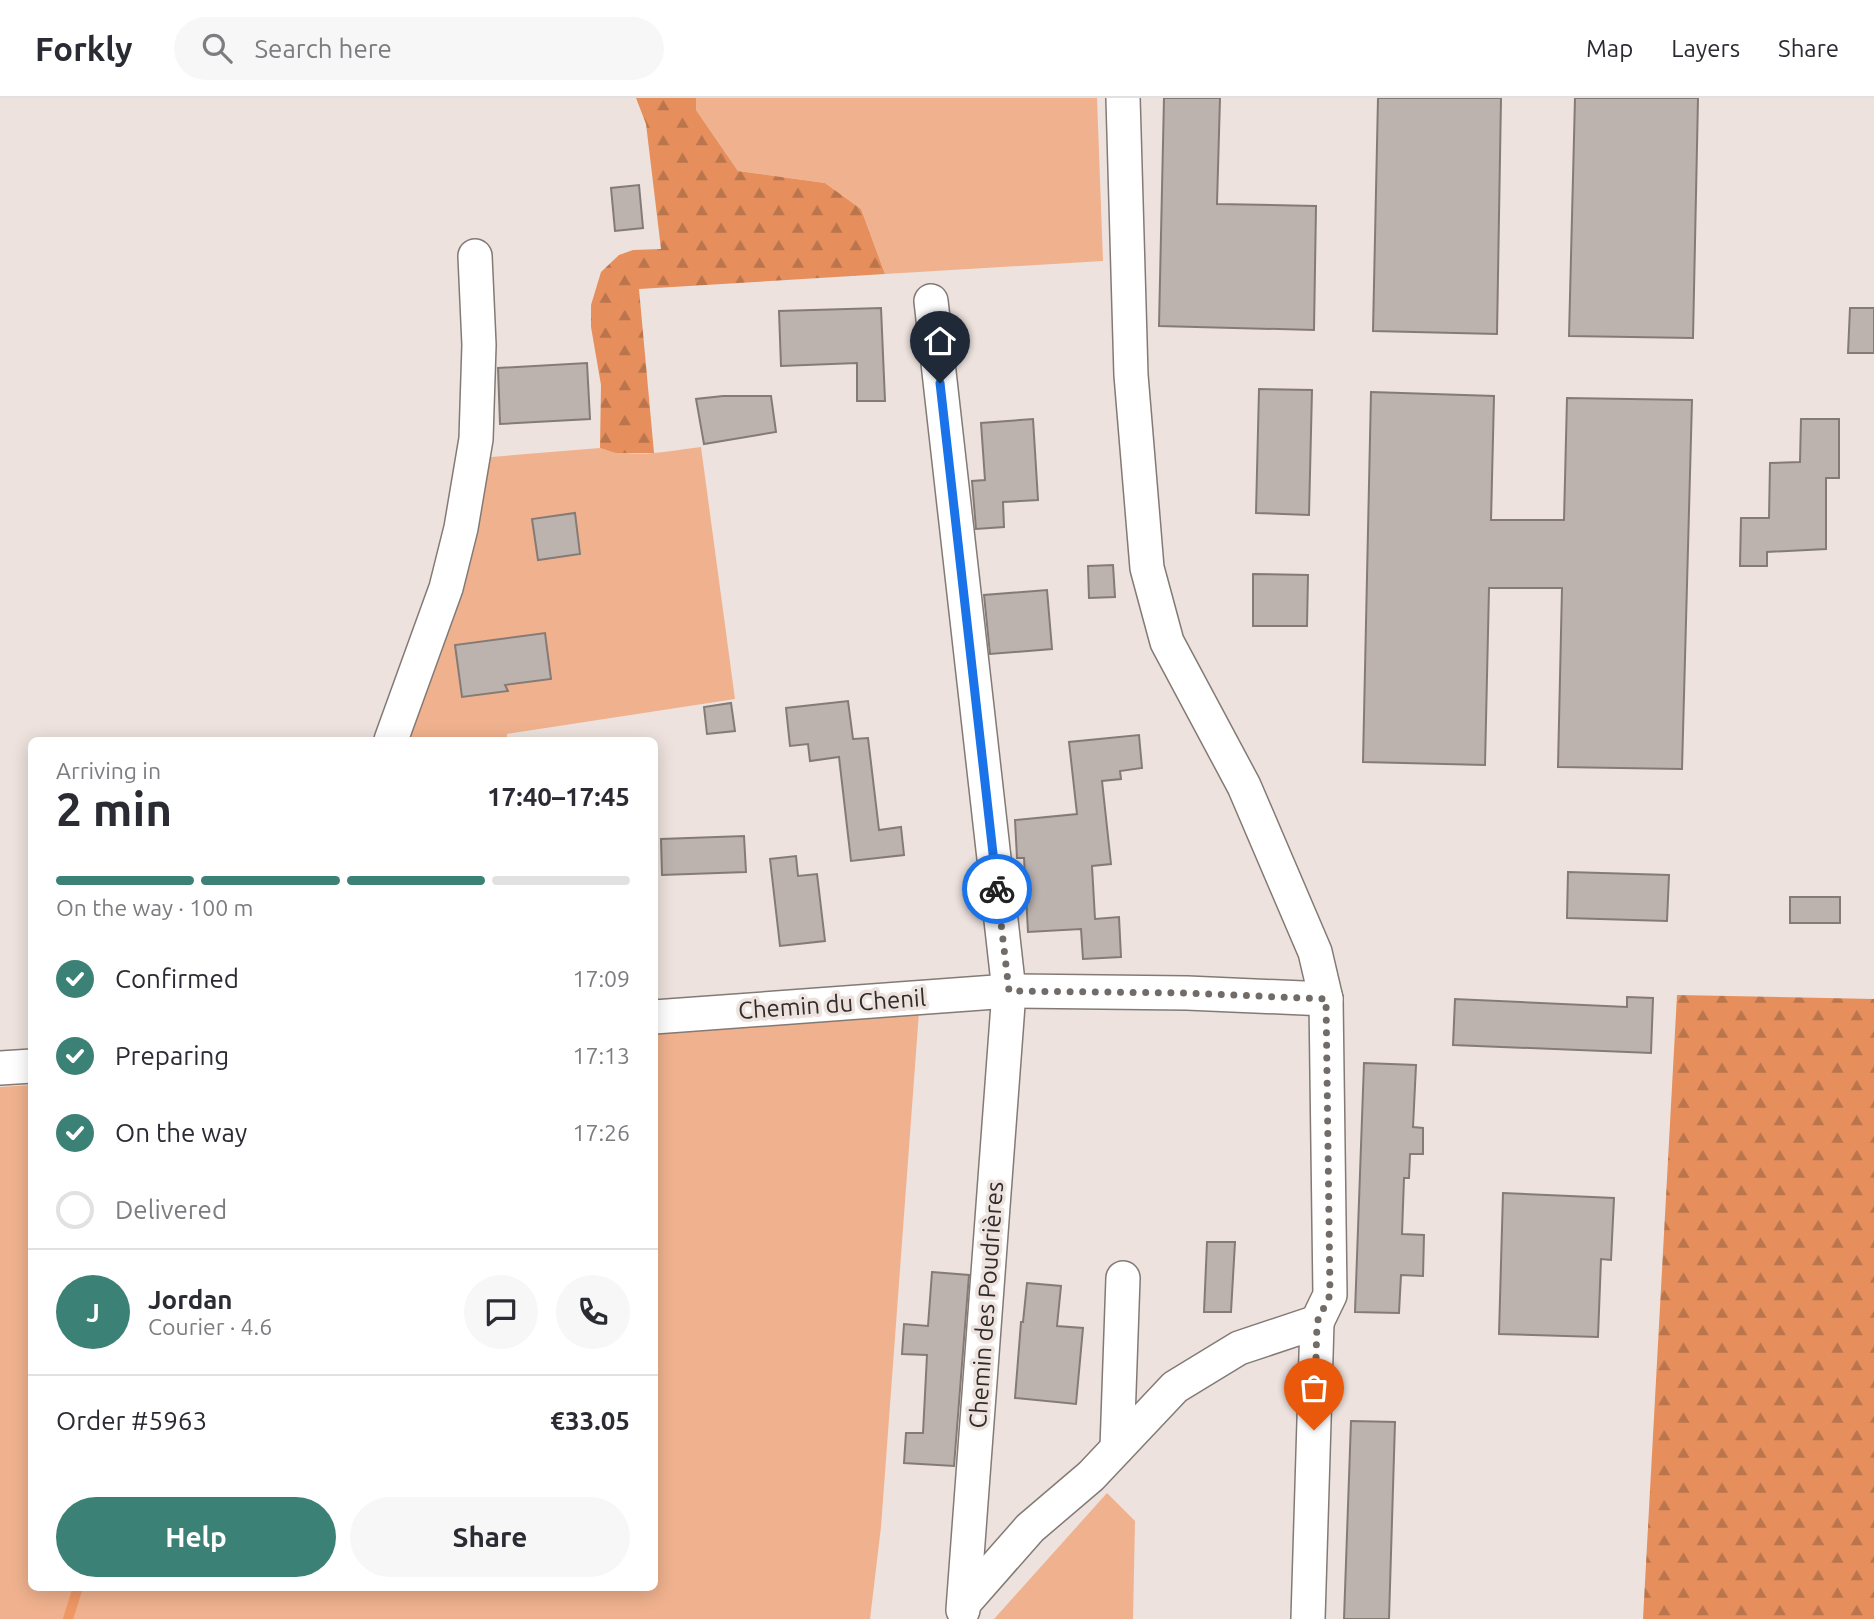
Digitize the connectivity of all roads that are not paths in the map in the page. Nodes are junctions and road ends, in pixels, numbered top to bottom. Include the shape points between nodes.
1 (1123, 98) edge
2 (475, 256) dead end
3 (931, 300) dead end
4 (392, 737) edge
5 (1009, 991) junction
6 (1326, 999) junction
7 (658, 1017) edge
8 (28, 1066) edge
9 (0, 1068) edge
10 (1124, 1278) dead end
11 (1317, 1322) junction
12 (1117, 1448) junction
13 (963, 1611) edge
14 (1308, 1619) edge

1 - 6 street via 1131,376 1147,568 1167,642 1244,786 1315,952
2 - 4 street via 479,345 470,477 446,588
3 - 5 street, Chemin des Poudrières
5 - 6 street
5 - 7 street, Chemin du Chenil
5 - 13 street, Chemin des Poudrières
6 - 11 street via 1330,1295
8 - 9 street
10 - 12 street
11 - 12 street via 1239,1348 1175,1387
11 - 14 street
12 - 13 street via 1030,1528

